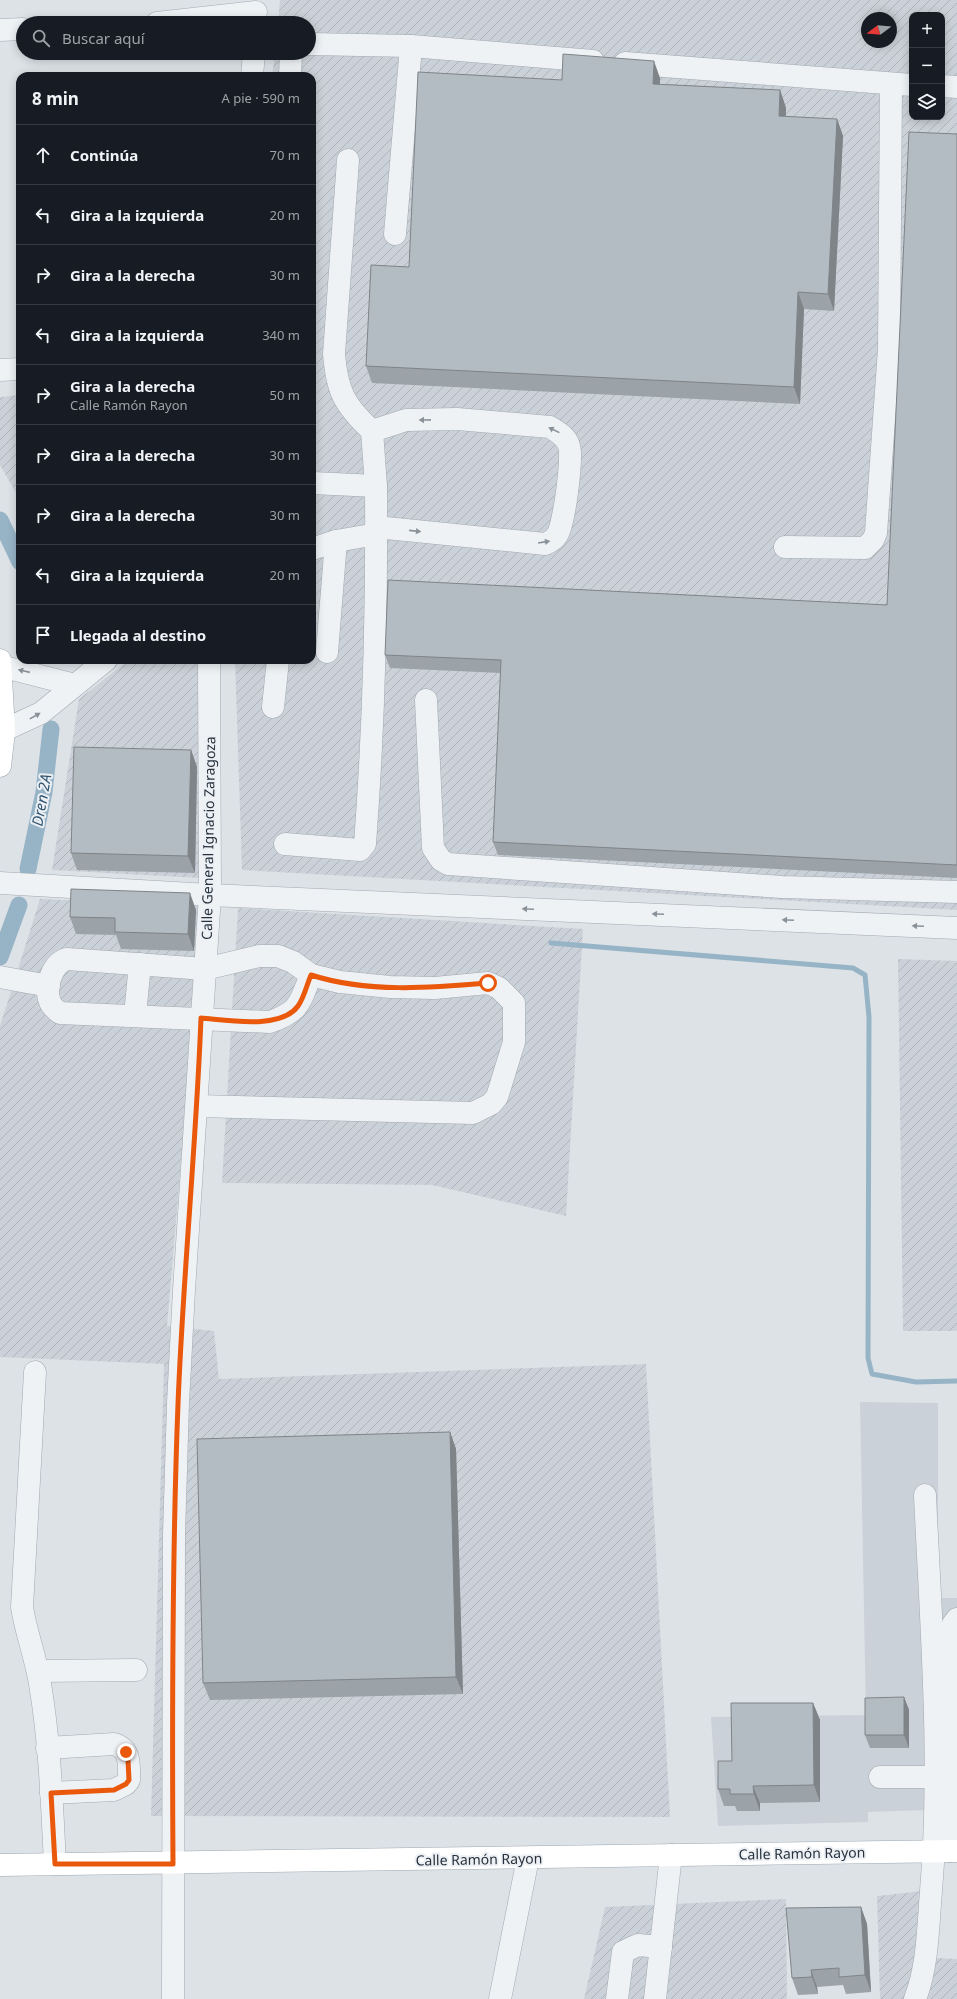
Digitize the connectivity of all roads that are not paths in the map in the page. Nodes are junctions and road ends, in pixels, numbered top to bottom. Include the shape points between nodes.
1 (256, 12) edge
2 (220, 16) edge
3 (16, 29) edge
4 (0, 30) edge
5 (316, 44) edge
6 (411, 46) junction
7 (253, 60) edge
8 (291, 60) edge
9 (252, 72) edge
10 (290, 72) edge
11 (890, 84) junction
12 (909, 85) edge
13 (945, 86) edge
14 (957, 87) edge
15 (348, 160) dead end
16 (395, 234) dead end
17 (16, 369) edge
18 (0, 370) edge
19 (372, 430) junction
20 (316, 482) edge
21 (376, 486) junction
22 (377, 530) junction
23 (336, 542) junction
24 (785, 547) dead end
25 (316, 548) edge
26 (327, 652) dead end
27 (0, 664) edge
28 (101, 664) edge
29 (208, 664) edge
30 (278, 664) edge
31 (74, 685) junction
32 (426, 700) dead end
33 (273, 707) dead end
34 (2, 732) edge
35 (0, 766) edge
36 (285, 844) dead end
37 (0, 883) edge
38 (957, 892) edge
39 (210, 894) junction
40 (957, 928) edge
41 (140, 964) junction
42 (205, 970) junction
43 (311, 975) junction
44 (0, 977) edge
45 (49, 986) junction
46 (135, 1015) junction
47 (201, 1018) junction
48 (197, 1106) junction
49 (35, 1372) dead end
50 (925, 1495) dead end
51 (957, 1619) edge
52 (954, 1665) edge
53 (136, 1670) dead end
54 (38, 1672) junction
55 (47, 1748) junction
56 (948, 1776) edge
57 (880, 1777) dead end
58 (51, 1793) junction
59 (948, 1851) edge
60 (671, 1855) junction
61 (528, 1858) junction
62 (55, 1864) junction
63 (173, 1864) junction
64 (0, 1865) edge
65 (661, 1947) junction
66 (173, 1999) edge
67 (500, 1999) edge
68 (617, 1999) edge
69 (655, 1999) edge
70 (915, 1999) edge

1 - 2 street
3 - 4 street
5 - 6 street
6 - 11 street
6 - 16 street
7 - 9 street
8 - 10 street
11 - 12 street
11 - 24 street via 889,349 876,533 865,548
13 - 14 street
15 - 19 street via 334,354 336,377 340,391 356,416
17 - 18 street
19 - 21 street
22 -> 19 street via 545,544 552,541 560,530 567,493 570,447 560,433 550,427 473,420 406,420
20 - 21 street
21 - 22 street
22 - 23 street
22 - 36 street via 372,743 365,844 360,850
23 - 25 street
23 - 26 street
31 -> 27 street
27 - 34 main road
28 - 31 street
29 - 39 street, Calle General Ignacio Zaragoza
30 - 33 street
34 -> 31 street via 42,713
32 - 38 street via 433,848 441,860 448,864 782,887
34 - 35 main road
37 - 39 street
40 -> 39 street
39 - 42 street, Calle General Ignacio Zaragoza
41 - 42 street
41 - 45 street via 63,960 54,967
41 - 46 street
42 - 43 street via 259,956 278,956 294,962
42 - 47 street, Calle General Ignacio Zaragoza
43 - 47 street via 298,1006 281,1018 270,1022
43 - 48 street via 340,982 390,987 435,988 488,983 499,988 514,1003 514,1042 497,1097 491,1104 473,1113
44 - 45 street
45 - 46 street via 50,1002 60,1013
46 - 47 street
47 - 48 street, Calle General Ignacio Zaragoza
48 - 63 street, Calle General Ignacio Zaragoza via 178,1411 172,1677
49 - 54 street via 22,1607
50 - 56 street
51 - 52 street via 951,1633
52 - 56 street
53 - 54 street
54 - 55 street
55 - 58 street
55 - 58 street via 114,1744 121,1746 128,1760 129,1780 114,1790
56 - 57 street
56 - 59 street
58 - 62 street
59 - 60 main road, Calle Ramón Rayon
59 - 70 street
60 - 61 main road, Calle Ramón Rayon
60 - 65 street
61 - 63 main road, Calle Ramón Rayon
61 - 67 street
62 - 63 main road, Calle Ramón Rayon
62 - 64 main road, Calle Ramón Rayon
63 - 66 street, Calle General Ignacio Zaragoza
65 - 68 street via 638,1945 623,1952
65 - 69 street

